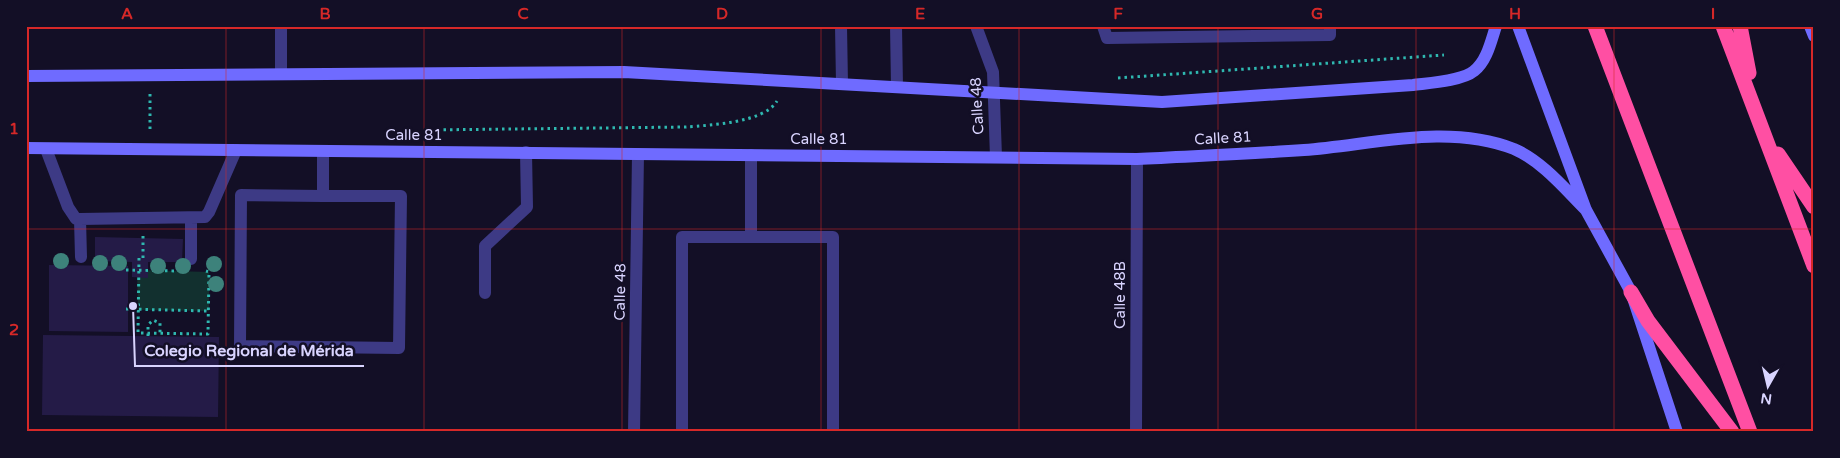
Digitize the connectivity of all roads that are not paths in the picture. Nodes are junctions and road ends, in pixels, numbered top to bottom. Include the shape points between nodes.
1 (281, 26) edge
2 (841, 26) edge
3 (896, 26) edge
4 (976, 26) edge
5 (1103, 26) edge
6 (1330, 26) edge
7 (1496, 26) edge
8 (1518, 26) edge
9 (1594, 26) edge
10 (1723, 26) edge
11 (1740, 26) edge
12 (1810, 26) edge
13 (1814, 36) edge
14 (281, 74) junction
15 (26, 76) edge
16 (842, 84) junction
17 (897, 87) junction
18 (994, 92) junction
19 (1758, 116) junction
20 (1764, 134) junction
21 (26, 148) edge
22 (46, 149) junction
23 (236, 150) junction
24 (323, 151) junction
25 (526, 152) junction
26 (638, 154) junction
27 (751, 155) junction
28 (996, 157) junction
29 (1137, 159) junction
30 (323, 196) junction
31 (1814, 207) edge
32 (1586, 210) junction
33 (80, 219) junction
34 (191, 219) junction
35 (751, 237) junction
36 (81, 257) dead end
37 (191, 259) dead end
38 (1814, 266) edge
39 (1631, 292) junction
40 (486, 293) dead end
41 (634, 432) edge
42 (682, 432) edge
43 (833, 432) edge
44 (1136, 432) edge
45 (1677, 432) edge
46 (1732, 432) edge
47 (1750, 432) edge

1 - 14 street
2 - 16 street
3 - 17 street
4 - 18 street, Calle 48 via 993,72
5 - 6 street via 1107,38 1330,35
7 - 18 main road via 1487,53 1473,72 1413,86 1162,102
8 - 32 main road
9 - 47 highway
10 - 19 highway
11 - 19 highway
12 - 13 main road
14 - 15 main road
14 - 16 main road via 624,72
16 - 17 main road
17 - 18 main road
18 - 28 street, Calle 48
19 - 20 highway
20 - 31 highway
20 - 38 highway
21 - 22 main road, Calle 81
22 - 23 main road, Calle 81
22 - 33 street via 68,207 76,219
23 - 24 main road, Calle 81
23 - 34 street via 210,212 205,217
24 - 25 main road, Calle 81
24 - 30 street
25 - 26 main road, Calle 81
25 - 40 street via 527,207 486,246
26 - 27 main road, Calle 81
26 - 41 street, Calle 48
27 - 28 main road, Calle 81
27 - 35 street
28 - 29 main road, Calle 81
29 - 32 main road, Calle 81 via 1304,150 1444,135 1515,150 1557,180
29 - 44 street, Calle 48B
30 - 30 street via 241,195 240,346 399,348 401,196
32 - 39 main road
33 - 34 street
33 - 36 street
34 - 37 street
35 - 42 street via 682,237
35 - 43 street via 834,237
39 - 45 main road
39 - 46 highway via 1648,321

